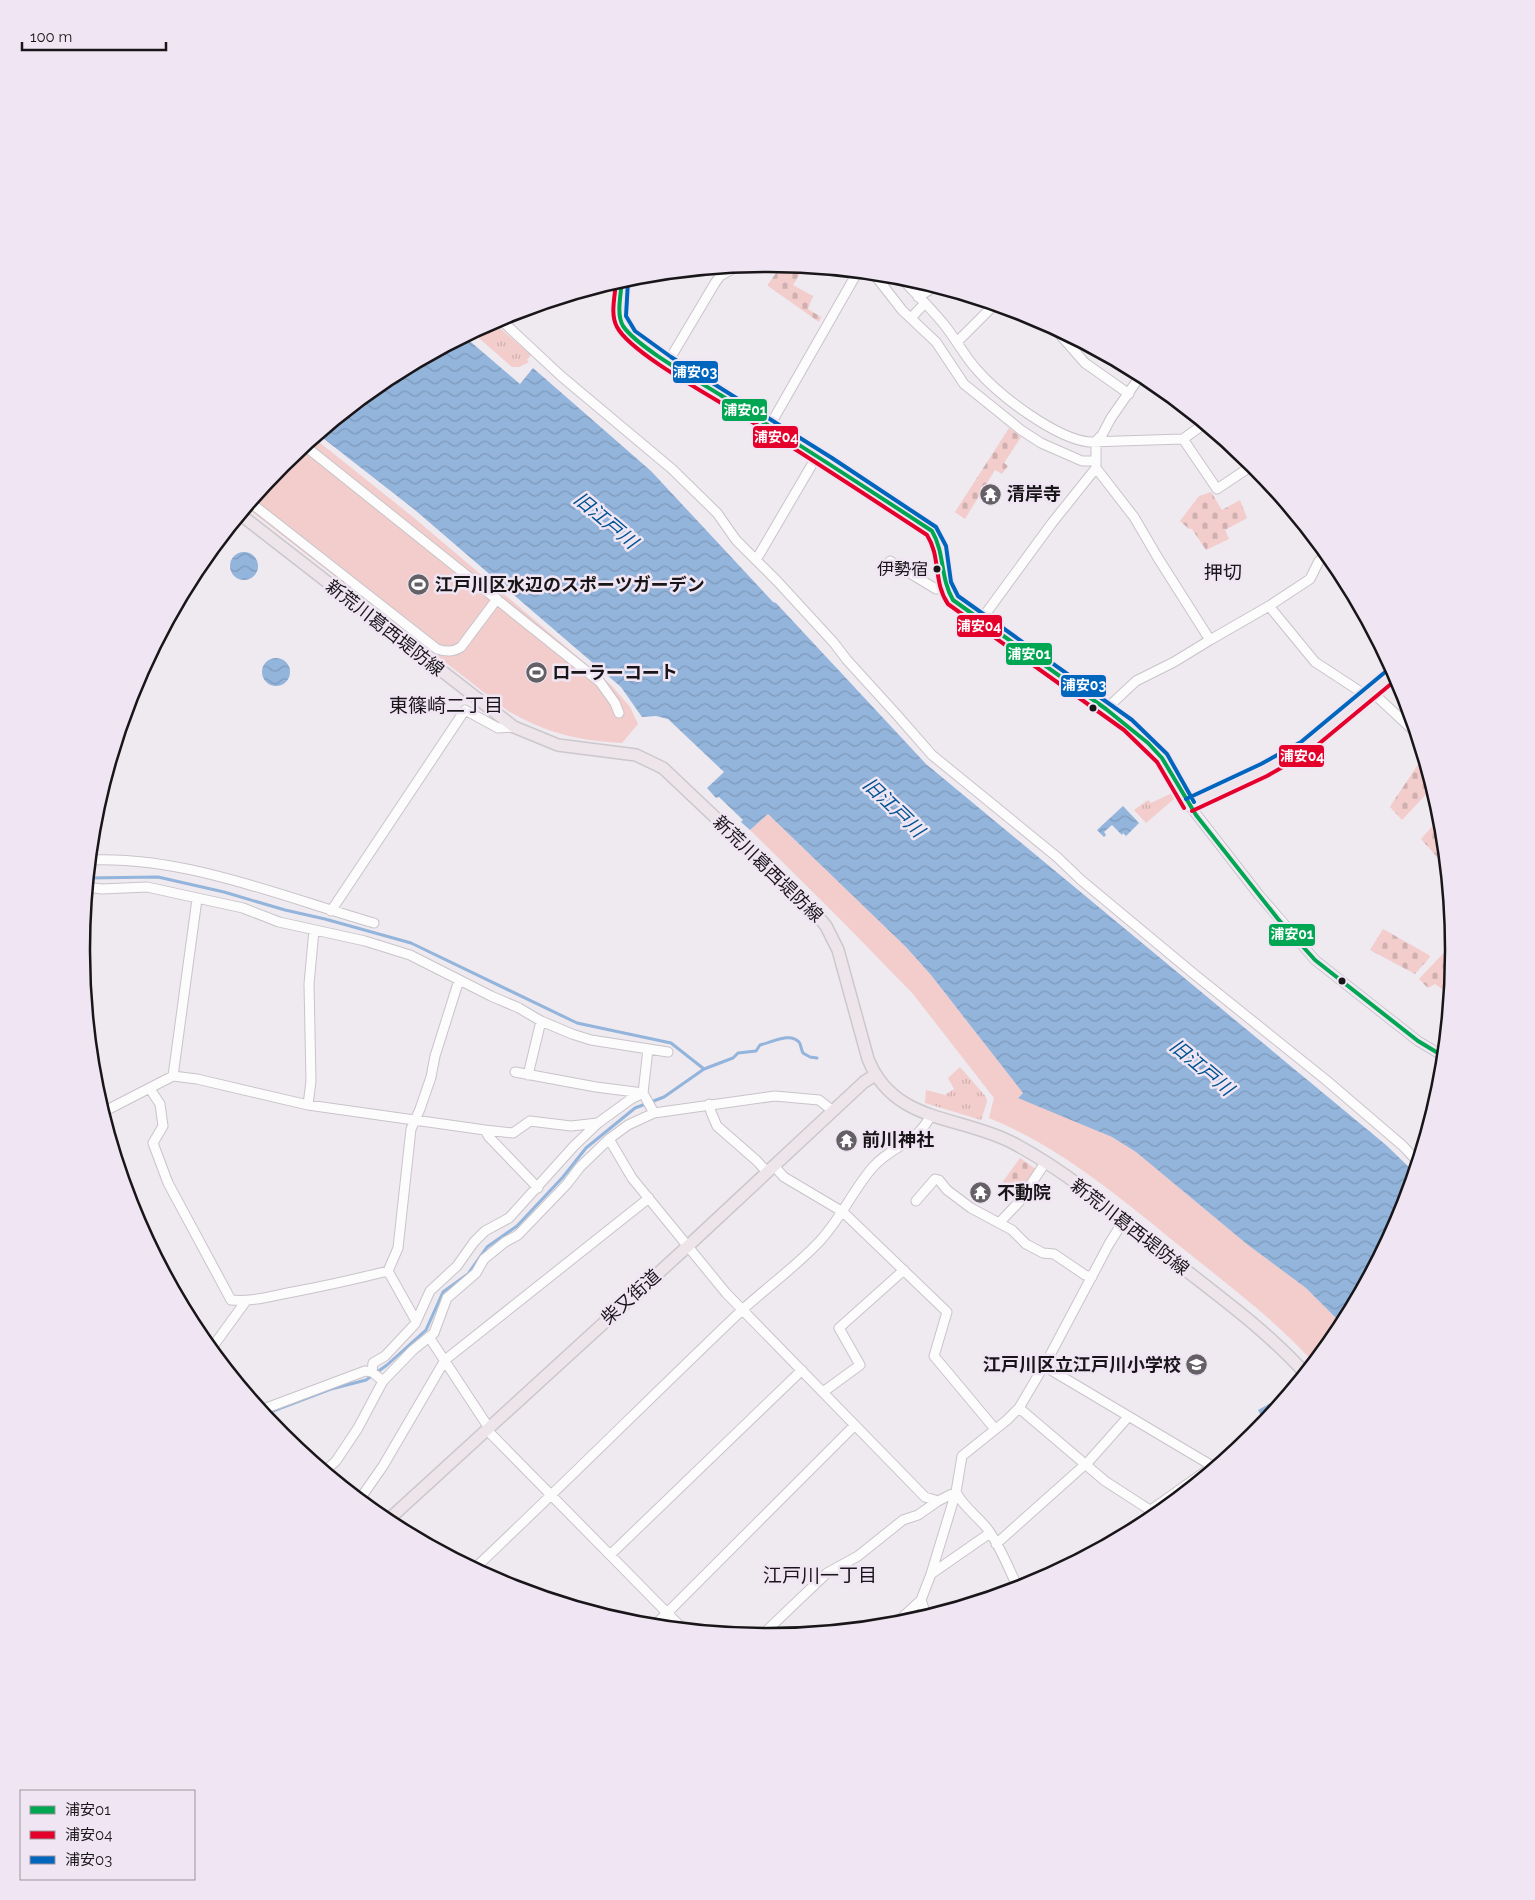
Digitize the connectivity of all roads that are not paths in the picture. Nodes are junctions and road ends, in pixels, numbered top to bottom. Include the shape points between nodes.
1 (724, 274) edge
2 (854, 278) edge
3 (880, 282) edge
4 (910, 288) edge
5 (621, 289) edge
6 (928, 293) edge
7 (921, 300) junction
8 (989, 310) edge
9 (911, 318) junction
10 (506, 325) edge
11 (956, 342) junction
12 (1067, 342) edge
13 (668, 362) junction
14 (1136, 382) edge
15 (1129, 394) junction
16 (769, 427) junction
17 (1198, 428) edge
18 (1183, 439) junction
19 (1096, 441) junction
20 (311, 450) edge
21 (817, 456) junction
22 (1096, 464) junction
23 (1246, 470) edge
24 (255, 506) edge
25 (246, 519) edge
26 (756, 560) junction
27 (1321, 560) edge
28 (890, 561) dead end
29 (945, 586) junction
30 (497, 599) junction
31 (1269, 606) junction
32 (981, 620) junction
33 (1210, 640) junction
34 (1388, 679) edge
35 (1369, 694) junction
36 (1106, 709) junction
37 (620, 713) dead end
38 (1406, 725) edge
39 (514, 728) junction
40 (1189, 805) junction
41 (96, 860) edge
42 (93, 888) edge
43 (197, 899) junction
44 (331, 911) junction
45 (374, 923) dead end
46 (314, 930) junction
47 (459, 980) junction
48 (541, 1021) junction
49 (648, 1049) junction
50 (668, 1052) dead end
51 (1437, 1052) edge
52 (515, 1072) dead end
53 (528, 1075) junction
54 (875, 1075) junction
55 (173, 1076) junction
56 (150, 1089) junction
57 (643, 1092) junction
58 (709, 1104) junction
59 (308, 1105) junction
60 (109, 1109) edge
61 (833, 1111) junction
62 (654, 1113) junction
63 (930, 1115) junction
64 (415, 1120) junction
65 (598, 1123) junction
66 (485, 1130) junction
67 (609, 1139) junction
68 (1413, 1156) edge
69 (1045, 1163) junction
70 (771, 1169) junction
71 (538, 1188) junction
72 (649, 1198) junction
73 (916, 1201) dead end
74 (843, 1212) junction
75 (1124, 1220) junction
76 (1000, 1222) junction
77 (688, 1246) junction
78 (904, 1270) junction
79 (388, 1271) junction
80 (1092, 1277) junction
81 (246, 1301) junction
82 (743, 1309) junction
83 (416, 1321) junction
84 (429, 1337) junction
85 (216, 1342) edge
86 (445, 1360) junction
87 (1044, 1366) junction
88 (1300, 1368) edge
89 (802, 1370) junction
90 (372, 1372) junction
91 (384, 1381) junction
92 (822, 1392) junction
93 (268, 1407) edge
94 (1019, 1408) junction
95 (1128, 1417) junction
96 (854, 1426) junction
97 (488, 1429) junction
98 (994, 1429) junction
99 (1084, 1464) junction
100 (1208, 1464) edge
101 (330, 1466) edge
102 (956, 1492) junction
103 (364, 1493) edge
104 (551, 1495) junction
105 (938, 1501) junction
106 (1149, 1509) edge
107 (394, 1515) edge
108 (990, 1533) junction
109 (996, 1544) junction
110 (610, 1555) junction
111 (480, 1563) edge
112 (931, 1574) junction
113 (1014, 1581) edge
114 (921, 1600) junction
115 (924, 1608) edge
116 (908, 1612) edge
117 (667, 1613) junction
118 (661, 1619) edge
119 (675, 1621) edge
120 (769, 1628) edge

1 - 13 street
2 - 16 street
3 - 9 street
4 - 7 street
5 - 13 main road via 619,308 622,324 631,336
6 - 7 street
7 - 9 street
7 - 11 street
8 - 11 street
9 - 22 street via 936,342 964,384 1020,430 1082,461
10 - 26 street via 561,376 672,469 718,513 736,540
11 - 19 street via 978,372 1021,409 1078,440
12 - 15 street via 1086,363
13 - 16 main road
14 - 15 street
15 - 19 street
16 - 21 main road
17 - 18 street
18 - 19 street
18 - 23 street via 1218,489
19 - 22 street
20 - 30 street
21 - 26 street
21 - 29 main road via 932,531 942,549
22 - 32 street
22 - 33 street via 1134,517
24 - 30 street via 437,649 446,652 461,647
25 - 39 main road, 新荒川葛西堤防線
26 - 68 street via 932,755 1326,1080
27 - 31 street via 1310,579
28 - 29 street via 936,589
29 - 32 main road via 953,600
30 - 37 street via 600,682
31 - 33 street
31 - 35 street via 1315,662
32 - 36 main road
33 - 36 street via 1136,680
34 - 35 main road
35 - 38 street
35 - 40 main road via 1287,758
36 - 40 main road via 1135,731 1162,758
39 - 44 street via 498,728 466,710
39 - 54 main road, 新荒川葛西堤防線 via 558,746 636,755 663,768 811,908 826,926 838,950
40 - 51 street via 1315,960
41 - 44 street via 185,869 240,882
42 - 43 street via 147,887
43 - 46 street via 243,908 279,922
43 - 55 street
44 - 45 street
46 - 47 street via 410,955
46 - 59 street via 309,984 312,1081
47 - 48 street
47 - 64 street
48 - 49 street via 592,1040
48 - 53 street
49 - 50 street
49 - 57 street
52 - 53 street
53 - 57 street via 596,1088
54 - 61 main road, 柴又街道
54 - 63 main road, 新荒川葛西堤防線 via 904,1104
55 - 56 street
55 - 59 street
56 - 60 street
56 - 81 street via 160,1104 163,1126 153,1143 168,1183 231,1300
57 - 62 street
57 - 65 street
58 - 61 street via 775,1096 819,1100
58 - 62 street
58 - 70 street via 717,1126
59 - 64 street
61 - 70 main road, 柴又街道
62 - 67 street via 628,1125
63 - 69 main road, 新荒川葛西堤防線 via 1006,1140
63 - 74 street via 916,1136 874,1166
64 - 66 street
64 - 79 street via 411,1129 398,1248
65 - 66 street via 571,1126 530,1121 513,1133
65 - 71 street
66 - 71 street
67 - 72 street via 632,1178
67 - 84 street via 518,1235 484,1259 476,1273 447,1298 434,1333
69 - 75 main road, 新荒川葛西堤防線
69 - 76 street via 1019,1202
70 - 74 street
70 - 77 main road, 柴又街道
71 - 83 street via 510,1218 485,1231 474,1242 457,1266 430,1292
72 - 77 street
72 - 86 street
73 - 76 street via 935,1179 939,1180 971,1208
74 - 78 street
74 - 82 street via 818,1243
75 - 80 street
75 - 88 main road, 新荒川葛西堤防線 via 1259,1329
76 - 80 street via 1026,1244 1043,1253 1054,1254
77 - 82 street
77 - 97 main road, 柴又街道
78 - 92 street via 839,1328 860,1365
78 - 98 street via 947,1312 934,1356
79 - 81 street via 317,1289
79 - 83 street
80 - 87 street
81 - 85 street
82 - 89 street
82 - 104 street
83 - 90 street via 385,1356 373,1363
84 - 86 street
84 - 91 street
86 - 97 street
86 - 103 street
87 - 94 street
87 - 95 street
89 - 92 street
89 - 110 street
90 - 91 street
90 - 93 street via 365,1371
91 - 101 street via 358,1428
92 - 96 street
94 - 98 street
94 - 99 street
95 - 99 street
95 - 100 street
96 - 105 street via 925,1497
96 - 117 street
97 - 104 street
97 - 107 main road, 柴又街道
98 - 102 street via 962,1456
99 - 106 street
99 - 109 street
102 - 105 street
102 - 108 street
102 - 112 street
104 - 110 street
104 - 111 street
105 - 120 street via 898,1524 858,1556 827,1573
108 - 109 street
108 - 112 street
109 - 113 street
110 - 117 street
112 - 114 street
114 - 115 street
114 - 116 street
117 - 118 street
117 - 119 street

